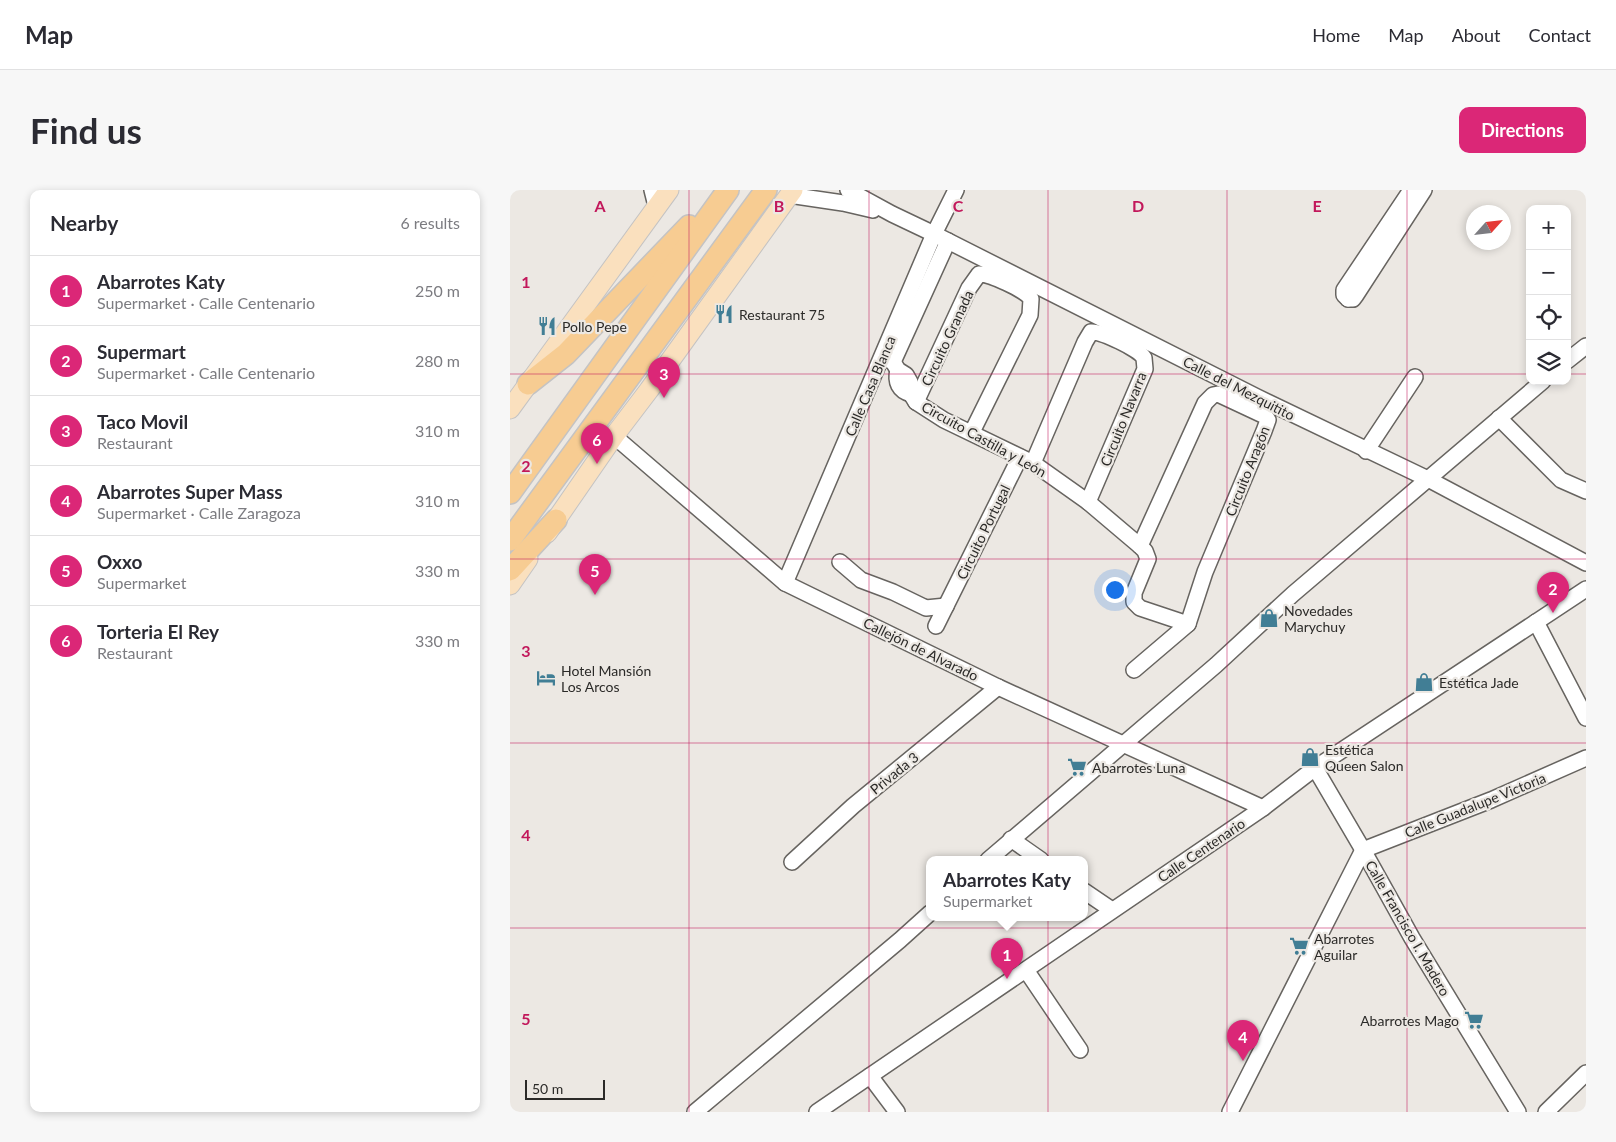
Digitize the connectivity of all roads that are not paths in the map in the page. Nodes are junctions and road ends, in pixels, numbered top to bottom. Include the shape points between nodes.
1 (669, 190) edge
2 (724, 190) edge
3 (728, 190) edge
4 (766, 190) edge
5 (848, 190) edge
6 (956, 190) edge
7 (1411, 190) edge
8 (1424, 190) edge
9 (791, 193) edge
10 (654, 198) edge
11 (892, 214) junction
12 (1399, 218) junction
13 (934, 234) junction
14 (948, 241) junction
15 (1346, 301) dead end
16 (1586, 346) edge
17 (1571, 358) edge
18 (891, 363) junction
19 (1415, 377) dead end
20 (528, 384) junction
21 (1538, 385) edge
22 (914, 398) junction
23 (510, 409) edge
24 (1499, 418) junction
25 (972, 432) junction
26 (614, 436) junction
27 (1366, 451) junction
28 (1027, 460) junction
29 (1428, 479) junction
30 (1586, 491) edge
31 (510, 493) edge
32 (1088, 502) junction
33 (556, 520) junction
34 (510, 540) edge
35 (1140, 546) junction
36 (840, 562) dead end
37 (1586, 563) edge
38 (510, 570) edge
39 (785, 584) junction
40 (510, 585) edge
41 (1586, 589) edge
42 (946, 606) junction
43 (1536, 622) junction
44 (1188, 624) junction
45 (936, 626) dead end
46 (1134, 670) dead end
47 (998, 687) junction
48 (1586, 718) edge
49 (1124, 744) junction
50 (1586, 758) edge
51 (1315, 768) junction
52 (1263, 808) junction
53 (1011, 839) junction
54 (1363, 850) junction
55 (992, 856) edge
56 (1035, 856) edge
57 (792, 862) dead end
58 (1088, 894) edge
59 (1112, 910) junction
60 (926, 917) edge
61 (1026, 970) junction
62 (1080, 1050) dead end
63 (1586, 1073) edge
64 (870, 1076) junction
65 (695, 1112) edge
66 (817, 1112) edge
67 (897, 1112) edge
68 (1230, 1112) edge
69 (1518, 1112) edge
70 (1546, 1112) edge

1 - 10 main road
2 - 20 highway via 566,354
3 - 31 highway
4 - 34 highway
5 - 11 street, Calle del Mezquitito
6 - 13 street, Calle Casa Blanca
7 - 12 street
8 - 12 street
9 - 11 street, Calle del Mezquitito
9 - 26 main road
10 - 20 main road
11 - 13 street, Calle del Mezquitito
12 - 15 street via 1369,264 1344,290
13 - 14 street, Calle del Mezquitito
13 - 18 street, Calle Casa Blanca
14 - 18 street
14 - 27 street, Calle del Mezquitito
16 - 17 street
18 - 22 street, Circuito Castilla y León via 906,375
18 - 39 street, Calle Casa Blanca
19 - 27 street
20 - 23 main road
21 - 24 street
22 - 25 street, Circuito Castilla y León via 944,420
22 - 25 street, Circuito Granada via 979,274 987,274 1026,293 1031,299 1030,315
24 - 29 street
24 - 30 street via 1561,480
25 - 28 street, Circuito Castilla y León
26 - 33 main road
26 - 39 street, Callejón de Alvarado
27 - 29 street, Calle del Mezquitito
28 - 32 street, Circuito Castilla y León
28 - 32 street, Circuito Navarra via 1091,332 1100,333 1139,352 1144,358 1142,376
28 - 42 street, Circuito Portugal
29 - 37 street, Calle del Mezquitito
29 - 49 street
32 - 35 street, Circuito Castilla y León
33 - 38 highway
33 - 40 main road
35 - 44 street, Circuito Castilla y León via 1148,559 1134,593 1136,606
35 - 44 street, Circuito Aragón via 1205,403 1218,394 1265,416 1268,420 1264,431 1205,572
36 - 42 street via 861,580 926,608
39 - 47 street, Callejón de Alvarado
41 - 43 street, Calle Centenario
42 - 45 street, Circuito Portugal
43 - 48 street
43 - 51 street, Calle Centenario
44 - 46 street
47 - 49 street, Callejón de Alvarado
47 - 57 street, Privada 3 via 853,806
49 - 52 street, Callejón de Alvarado
49 - 53 street
50 - 54 street, Calle Guadalupe Victoria via 1491,800
51 - 52 street, Calle Centenario
51 - 54 street, Calle Francisco I. Madero
52 - 59 street, Calle Centenario
53 - 55 street
53 - 56 street
54 - 68 street
54 - 69 street, Calle Francisco I. Madero via 1412,938
58 - 59 street
59 - 61 street, Calle Centenario
60 - 65 street
61 - 62 street
61 - 64 street, Calle Centenario
63 - 70 street
64 - 66 street, Calle Centenario
64 - 67 street

